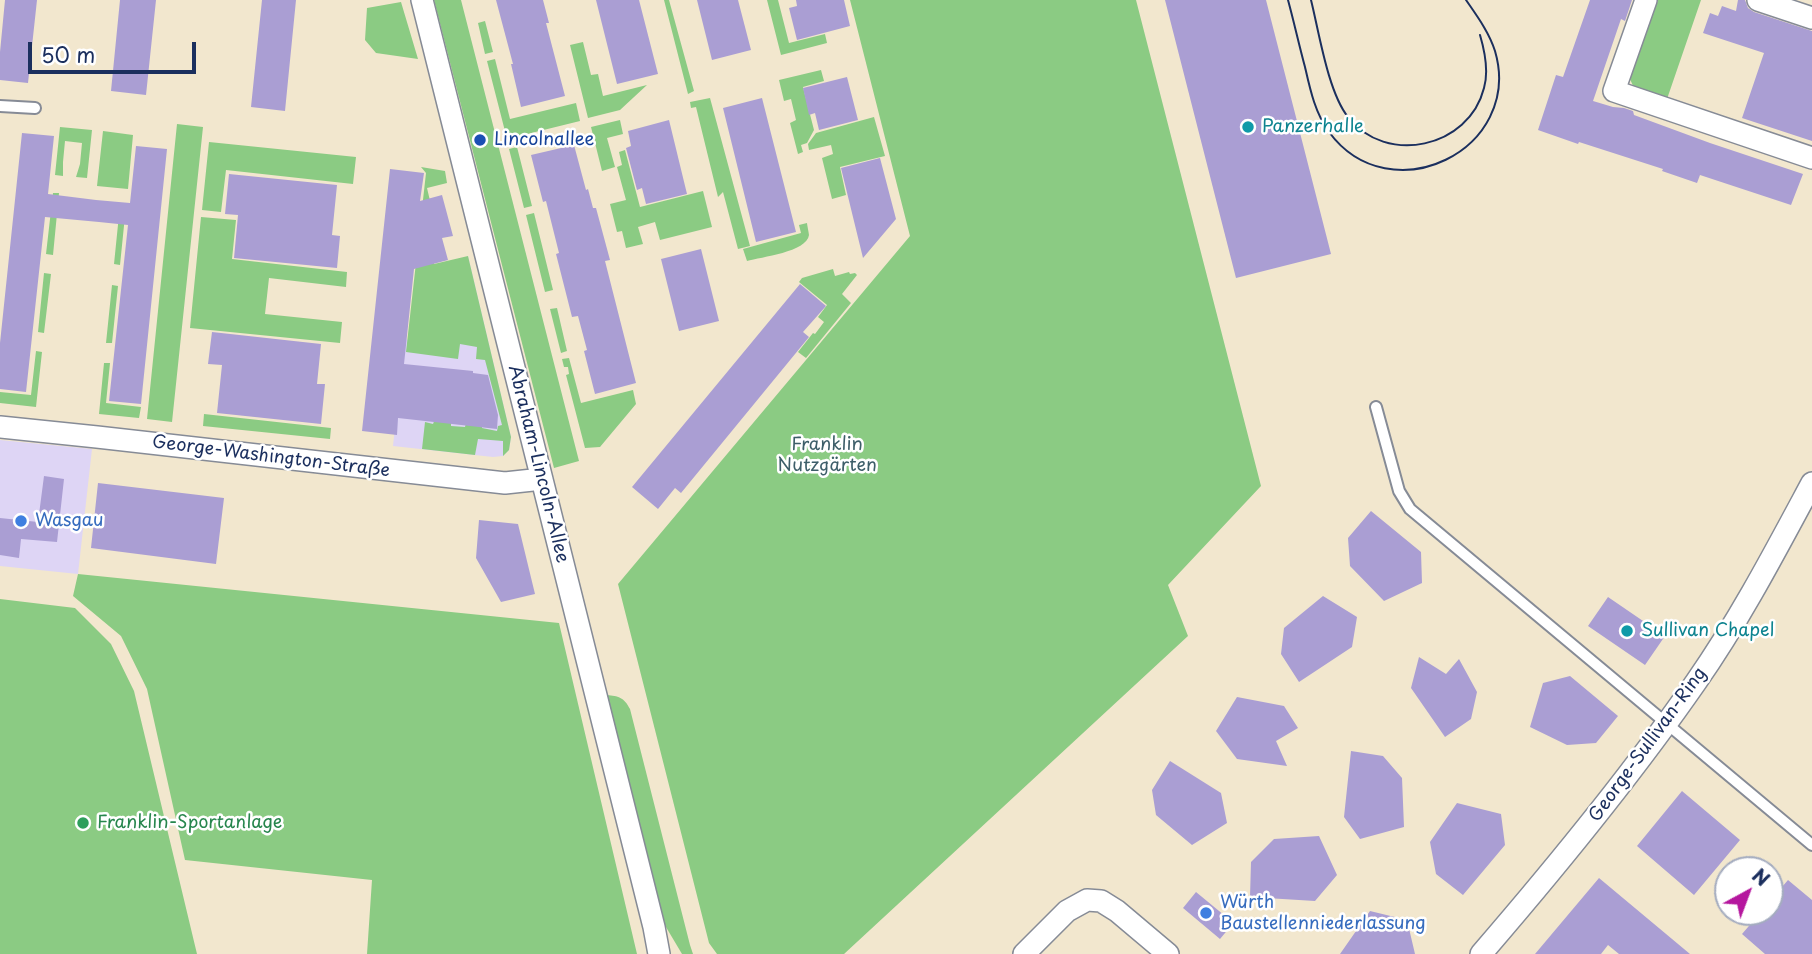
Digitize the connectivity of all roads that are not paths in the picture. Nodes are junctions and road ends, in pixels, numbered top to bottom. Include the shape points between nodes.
1 (422, 0) edge
2 (1646, 0) edge
3 (1758, 0) edge
4 (1812, 18) edge
5 (0, 106) edge
6 (35, 108) dead end
7 (1812, 158) edge
8 (1376, 407) dead end
9 (0, 427) edge
10 (542, 479) junction
11 (1812, 483) edge
12 (1667, 724) junction
13 (1812, 845) edge
14 (654, 927) junction
15 (659, 954) edge
16 (671, 954) edge
17 (1024, 954) edge
18 (1168, 954) edge
19 (1481, 954) edge

1 - 10 street, Abraham-Lincoln-Allee
2 - 7 street via 1614,91
3 - 4 street
5 - 6 lane
8 - 12 lane via 1399,491 1410,509
9 - 10 street, George-Washington-Straße via 505,483
10 - 14 street, Abraham-Lincoln-Allee
11 - 12 street, George-Sullivan-Ring via 1731,627
12 - 13 lane
12 - 19 street, George-Sullivan-Ring via 1594,820
14 - 15 street, Abraham-Lincoln-Allee
14 - 16 street, Abraham-Lincoln-Allee
17 - 18 street via 1067,911 1087,900 1109,906

